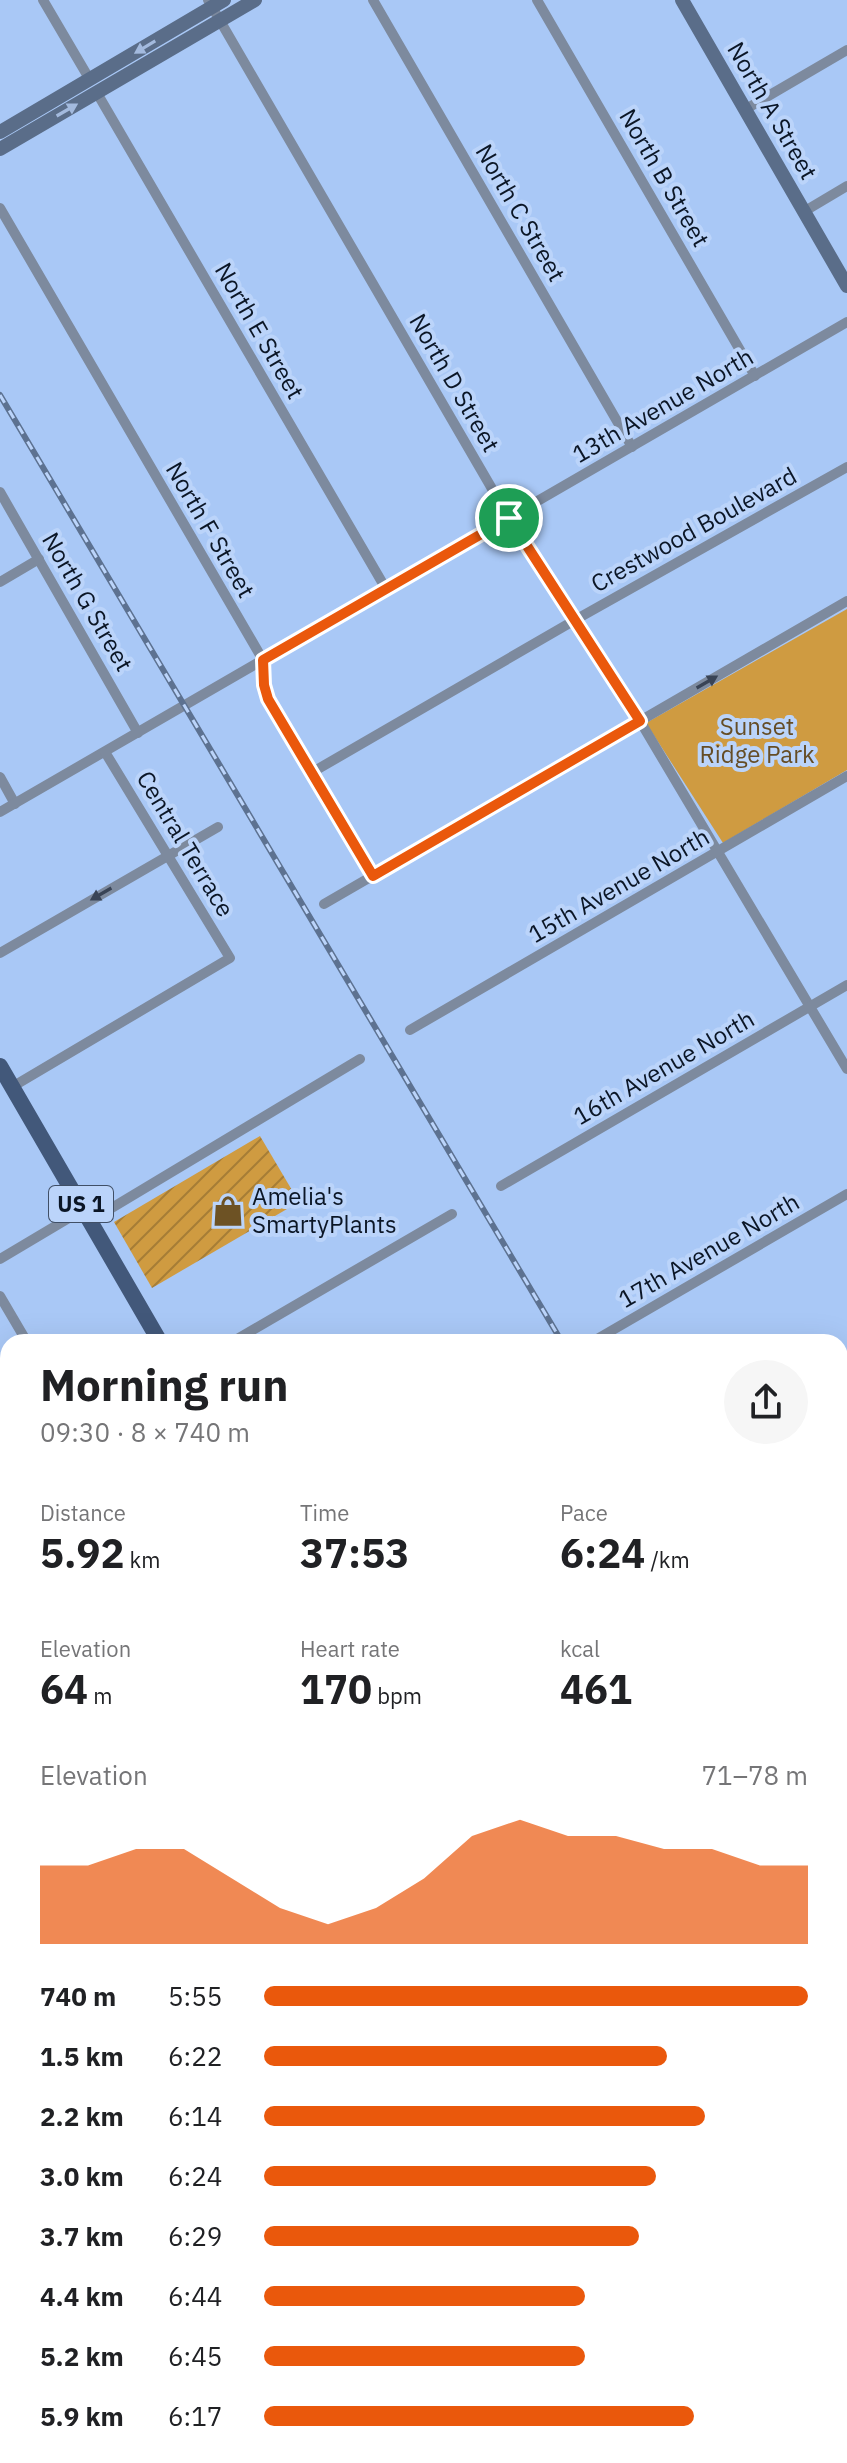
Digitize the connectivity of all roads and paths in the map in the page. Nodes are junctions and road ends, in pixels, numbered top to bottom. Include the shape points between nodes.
1 (43, 0) edge
2 (255, 0) edge
3 (373, 0) edge
4 (537, 0) edge
5 (682, 0) edge
6 (214, 2) edge
7 (220, 20) junction
8 (847, 50) edge
9 (94, 86) junction
10 (746, 109) junction
11 (0, 132) edge
12 (0, 149) edge
13 (847, 186) edge
14 (0, 208) edge
15 (805, 211) junction
16 (847, 286) edge
17 (847, 322) edge
18 (755, 376) junction
19 (632, 447) junction
20 (847, 467) edge
21 (0, 492) edge
22 (509, 518) junction
23 (39, 559) junction
24 (0, 582) edge
25 (386, 589) junction
26 (847, 601) edge
27 (575, 620) junction
28 (263, 660) junction
29 (640, 721) junction
30 (138, 733) junction
31 (105, 752) junction
32 (311, 773) junction
33 (847, 776) edge
34 (0, 777) edge
35 (15, 804) junction
36 (0, 812) edge
37 (218, 827) dead end
38 (718, 852) junction
39 (169, 855) junction
40 (373, 876) junction
41 (324, 904) dead end
42 (0, 953) edge
43 (847, 985) edge
44 (810, 1007) junction
45 (410, 1030) dead end
46 (360, 1059) dead end
47 (0, 1066) edge
48 (847, 1069) edge
49 (12, 1087) junction
50 (501, 1186) dead end
51 (847, 1194) edge
52 (452, 1214) dead end
53 (87, 1215) junction
54 (0, 1259) edge
55 (0, 1296) edge
56 (22, 1334) edge
57 (155, 1334) edge
58 (246, 1334) edge
59 (606, 1334) edge

1 - 9 street, North E Street
2 - 7 main road
3 - 19 street, North C Street
4 - 18 street, North B Street
5 - 10 main road, North A Street
6 - 7 street, North D Street
6 -> 9 main road
7 - 9 main road
7 - 22 street, North D Street
8 - 10 street
9 - 11 main road
12 -> 9 main road
9 - 25 street, North E Street
10 - 15 main road, North A Street
13 - 15 street
14 - 28 street, North F Street
15 - 16 main road, North A Street
17 - 18 street, 13th Avenue North
18 - 19 street, 13th Avenue North
19 - 22 street, 13th Avenue North
20 - 27 street, Crestwood Boulevard
21 - 23 street, North G Street
22 - 25 street, 13th Avenue North
22 - 27 street, North D Street
23 - 24 street
23 - 30 street, North G Street
25 - 28 street, 13th Avenue North
29 -> 26 street
27 - 29 street, North D Street
27 - 32 street, Crestwood Boulevard
28 - 30 street, 13th Avenue North
28 - 32 street, North F Street via 268,699
29 - 38 street, North D Street
29 - 40 street
30 - 31 street, 13th Avenue North
31 - 35 street, 13th Avenue North
31 - 39 street, Central Terrace
32 - 40 street, North F Street
33 - 38 street, 15th Avenue North
34 - 35 street
35 - 36 street, 13th Avenue North
37 - 39 street
38 - 44 street, North D Street
38 - 45 street, 15th Avenue North
39 -> 42 street
39 - 49 street, Central Terrace via 230,958
40 - 41 street
43 - 44 street, 16th Avenue North
44 - 48 street, North D Street
44 - 50 street, 16th Avenue North
46 - 53 street
47 - 49 main road, US 1
49 - 53 main road, US 1
51 - 59 street, 17th Avenue North
52 - 58 street
53 - 54 street
53 - 57 main road, US 1
55 - 56 street

